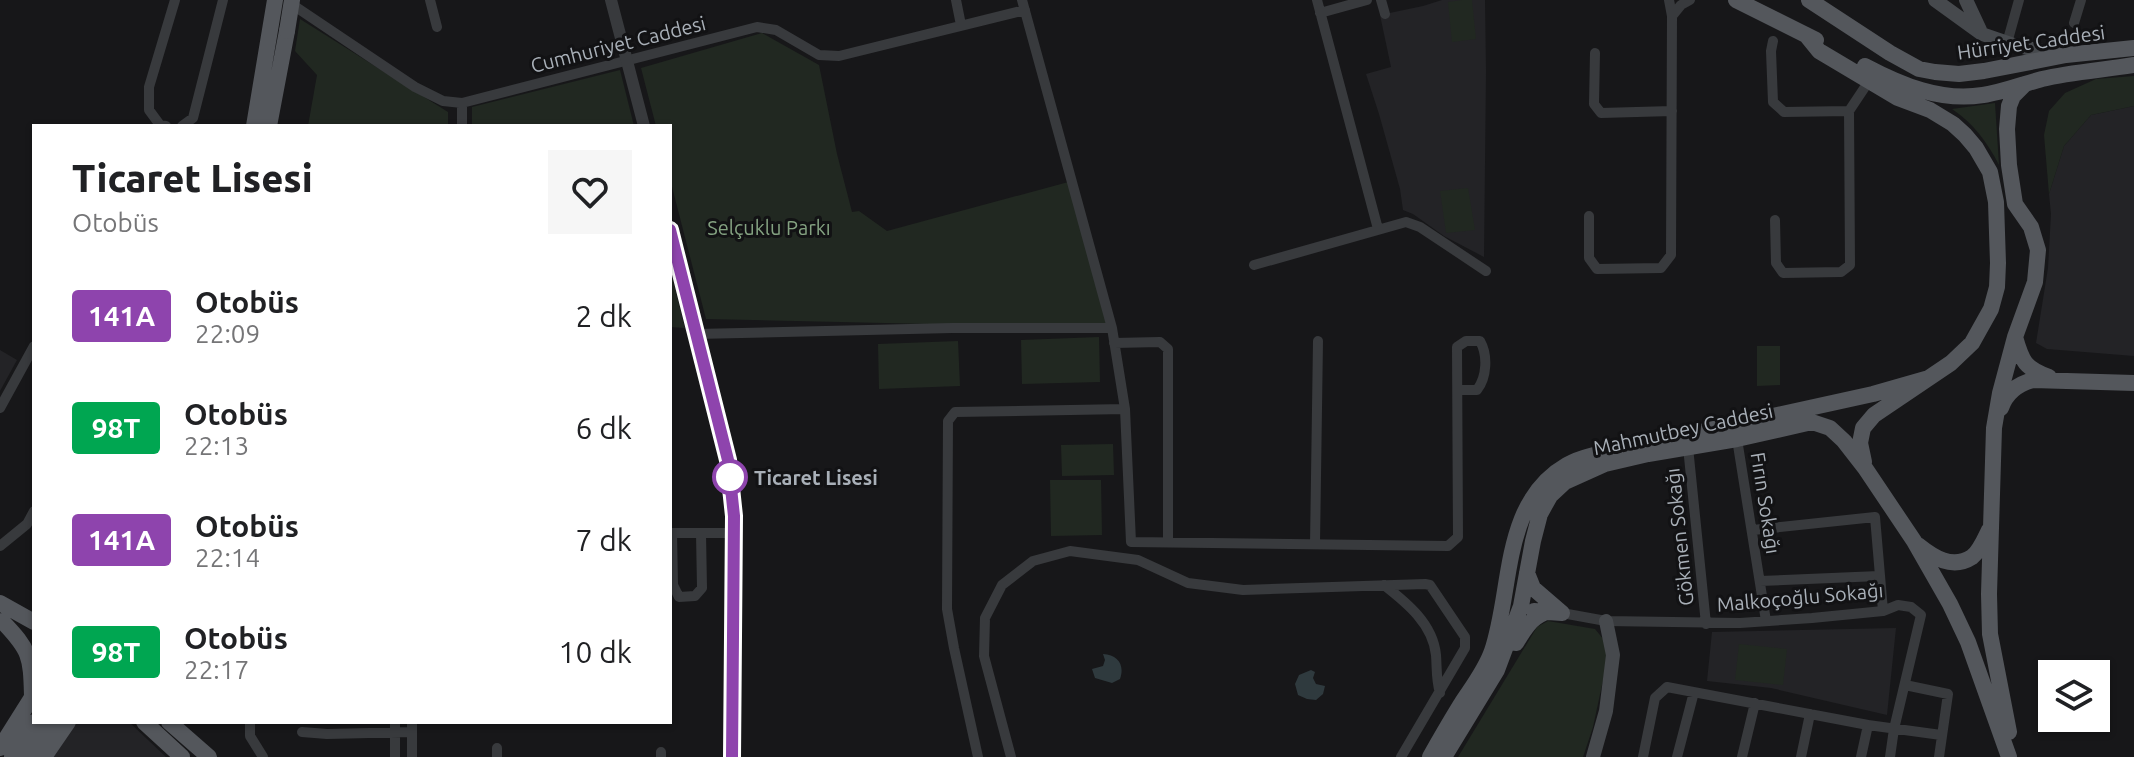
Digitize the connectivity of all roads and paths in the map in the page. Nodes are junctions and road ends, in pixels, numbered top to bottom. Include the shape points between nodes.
1 (175, 0) edge
2 (223, 0) edge
3 (275, 0) edge
4 (286, 0) edge
5 (292, 0) edge
6 (430, 0) edge
7 (611, 0) edge
8 (956, 0) edge
9 (1317, 0) edge
10 (1367, 0) edge
11 (1381, 0) edge
12 (1669, 0) edge
13 (1690, 0) edge
14 (1723, 0) edge
15 (1809, 0) edge
16 (1935, 0) edge
17 (1966, 0) edge
18 (2019, 0) edge
19 (2081, 0) edge
20 (1741, 2) edge
21 (1023, 5) edge
22 (1320, 13) junction
23 (1385, 14) dead end
24 (1672, 16) junction
25 (2074, 23) dead end
26 (961, 25) junction
27 (437, 27) dead end
28 (1982, 34) junction
29 (1806, 35) junction
30 (1773, 41) dead end
31 (2007, 43) junction
32 (2134, 48) edge
33 (1595, 53) dead end
34 (2066, 55) junction
35 (627, 60) junction
36 (2134, 65) edge
37 (1869, 81) junction
38 (2025, 84) junction
39 (462, 103) junction
40 (1672, 111) junction
41 (1849, 111) junction
42 (159, 124) edge
43 (185, 124) edge
44 (254, 124) edge
45 (269, 124) edge
46 (462, 124) edge
47 (643, 124) edge
48 (1589, 216) dead end
49 (1775, 220) dead end
50 (1378, 229) junction
51 (672, 238) edge
52 (1254, 265) dead end
53 (1486, 271) dead end
54 (1112, 328) junction
55 (696, 334) junction
56 (2015, 337) junction
57 (1318, 341) dead end
58 (1114, 343) junction
59 (32, 350) edge
60 (1929, 378) junction
61 (2054, 379) junction
62 (2134, 383) edge
63 (1458, 390) junction
64 (0, 408) edge
65 (1125, 409) junction
66 (1994, 428) junction
67 (1737, 439) junction
68 (1688, 447) junction
69 (1865, 468) junction
70 (32, 515) edge
71 (1992, 523) junction
72 (1753, 530) junction
73 (672, 533) edge
74 (701, 533) junction
75 (734, 533) junction
76 (1914, 541) junction
77 (1168, 542) junction
78 (1315, 544) junction
79 (0, 546) edge
80 (672, 559) edge
81 (1527, 573) junction
82 (1879, 576) junction
83 (1760, 581) junction
84 (1384, 585) junction
85 (1505, 596) junction
86 (1522, 602) junction
87 (0, 603) edge
88 (1883, 611) junction
89 (1553, 613) junction
90 (13, 617) edge
91 (1606, 621) junction
92 (1766, 621) junction
93 (1706, 624) junction
94 (32, 638) edge
95 (1500, 661) junction
96 (32, 669) edge
97 (1905, 685) junction
98 (1694, 692) junction
99 (1440, 693) junction
100 (32, 697) edge
101 (1755, 703) junction
102 (1810, 714) junction
103 (33, 724) edge
104 (50, 724) edge
105 (67, 724) edge
106 (146, 724) edge
107 (171, 724) edge
108 (250, 724) edge
109 (1868, 725) junction
110 (395, 727) edge
111 (412, 727) edge
112 (327, 728) edge
113 (1894, 729) junction
114 (302, 732) dead end
115 (1941, 735) junction
116 (0, 748) edge
117 (12, 757) edge
118 (29, 757) edge
119 (44, 757) edge
120 (182, 757) edge
121 (209, 757) edge
122 (263, 757) edge
123 (395, 757) edge
124 (412, 757) edge
125 (732, 757) edge
126 (978, 757) edge
127 (1011, 757) edge
128 (1401, 757) edge
129 (1430, 757) edge
130 (1444, 757) edge
131 (1593, 757) edge
132 (1643, 757) edge
133 (1677, 757) edge
134 (1742, 757) edge
135 (1801, 757) edge
136 (1861, 757) edge
137 (1890, 757) edge
138 (1939, 757) edge
139 (2010, 757) edge

1 - 42 street via 149,87 149,110
2 - 43 street via 193,118
3 - 44 main road
4 - 39 street via 415,87 443,101
5 - 45 main road, bridge
6 - 27 street
7 - 35 street
8 - 26 street
9 - 22 street
10 - 22 street
11 - 23 street
12 - 24 street
13 - 24 street
14 - 20 street
15 - 34 main road, Hürriyet Caddesi via 1919,69 1959,74
16 - 28 main road
17 - 28 main road
18 - 31 street
19 - 25 street
20 - 29 main road
21 - 26 street, Cumhuriyet Caddesi
21 - 54 street
22 - 50 street
24 - 40 street
26 - 35 street, Cumhuriyet Caddesi via 839,56 819,55 776,30 757,27
28 - 31 main road
29 - 37 main road via 1819,51
29 - 38 main road via 1923,92 1985,95
30 - 41 street via 1773,102 1784,112
31 - 34 main road
32 - 34 main road, Hürriyet Caddesi
33 - 40 street via 1594,104 1601,113
35 - 39 street, Cumhuriyet Caddesi
35 - 47 street
36 - 38 main road
37 - 41 street
37 - 60 main road via 1953,124 1990,172 1998,263 1991,309 1972,343
38 - 56 main road via 2009,106 2009,165 2015,204 2031,227 2038,250 2035,282
39 - 46 street
40 - 48 street via 1671,255 1661,268 1597,269 1589,258
41 - 49 street via 1850,265 1841,272 1783,273 1776,263
50 - 52 street
50 - 53 street via 1406,222 1420,227
51 - 55 street
54 - 55 street
54 - 58 street
55 - 75 street via 728,460
56 - 61 main road via 2031,370
56 - 66 main road
57 - 78 street
58 - 65 street
58 - 77 street via 1160,342 1168,349
59 - 64 street
60 - 69 main road via 1863,428
60 - 85 main road, Mahmutbey Caddesi via 1569,463 1536,491 1526,507
61 - 62 main road
61 - 66 main road via 2015,387
63 - 63 street via 1477,390 1484,381 1485,349 1480,341 1457,347
63 - 78 street via 1458,537 1448,546
65 - 77 street via 1131,542
65 - 126 street via 955,412 948,421 947,609
66 - 71 main road
67 - 68 main road, Mahmutbey Caddesi
67 - 69 main road, Mahmutbey Caddesi via 1812,422 1830,428
67 - 72 street, Fırın Sokağı
68 - 81 main road, Mahmutbey Caddesi via 1605,464 1565,482 1540,514
68 - 93 street, Gökmen Sokağı
69 - 76 main road, Mahmutbey Caddesi
70 - 79 street
71 - 76 main road via 1981,547 1961,561 1945,562
71 - 139 main road via 1990,634
72 - 82 street via 1875,517
72 - 83 street, Fırın Sokağı
73 - 74 street
74 - 75 street
74 - 80 street via 702,588 695,596 679,597
75 - 125 street
76 - 139 main road, Mahmutbey Caddesi via 1968,642
77 - 78 street
81 - 86 main road, Mahmutbey Caddesi
81 - 89 main road
82 - 83 street
82 - 88 street
83 - 92 street, Fırın Sokağı
84 - 99 street via 1429,631
84 - 99 street via 1430,585 1465,637 1465,648
84 - 127 street via 1243,590 1188,583 1138,560 1070,551 1033,561 1002,585 985,618 984,656
85 - 86 main road
85 - 129 main road, Mahmutbey Caddesi via 1491,654
86 - 89 main road
86 - 95 main road, Mahmutbey Caddesi
87 - 90 main road
88 - 92 street, Malkoçoğlu Sokağı
88 - 97 street, Malkoçoğlu Sokağı via 1898,605 1921,615
89 - 91 street, Malkoçoğlu Sokağı
89 - 95 main road via 1530,621
90 - 94 main road
90 - 96 main road
91 - 93 street, Malkoçoğlu Sokağı
91 - 131 main road via 1613,655
92 - 93 street, Malkoçoğlu Sokağı
95 - 130 main road, Mahmutbey Caddesi
97 - 113 street, Malkoçoğlu Sokağı
97 - 115 street via 1948,694
98 - 101 street
98 - 132 street via 1667,687 1655,698
98 - 133 street
99 - 128 street
100 - 116 main road
101 - 102 street
101 - 134 street
102 - 109 street
102 - 135 street
103 - 117 main road
104 - 118 main road
105 - 119 main road
106 - 120 main road
107 - 121 main road
108 - 122 street via 250,736
109 - 113 street
109 - 136 street
110 - 111 street
110 - 112 street
110 - 123 street
111 - 124 street
112 - 114 street
113 - 115 street
113 - 137 street, Malkoçoğlu Sokağı
115 - 138 street

